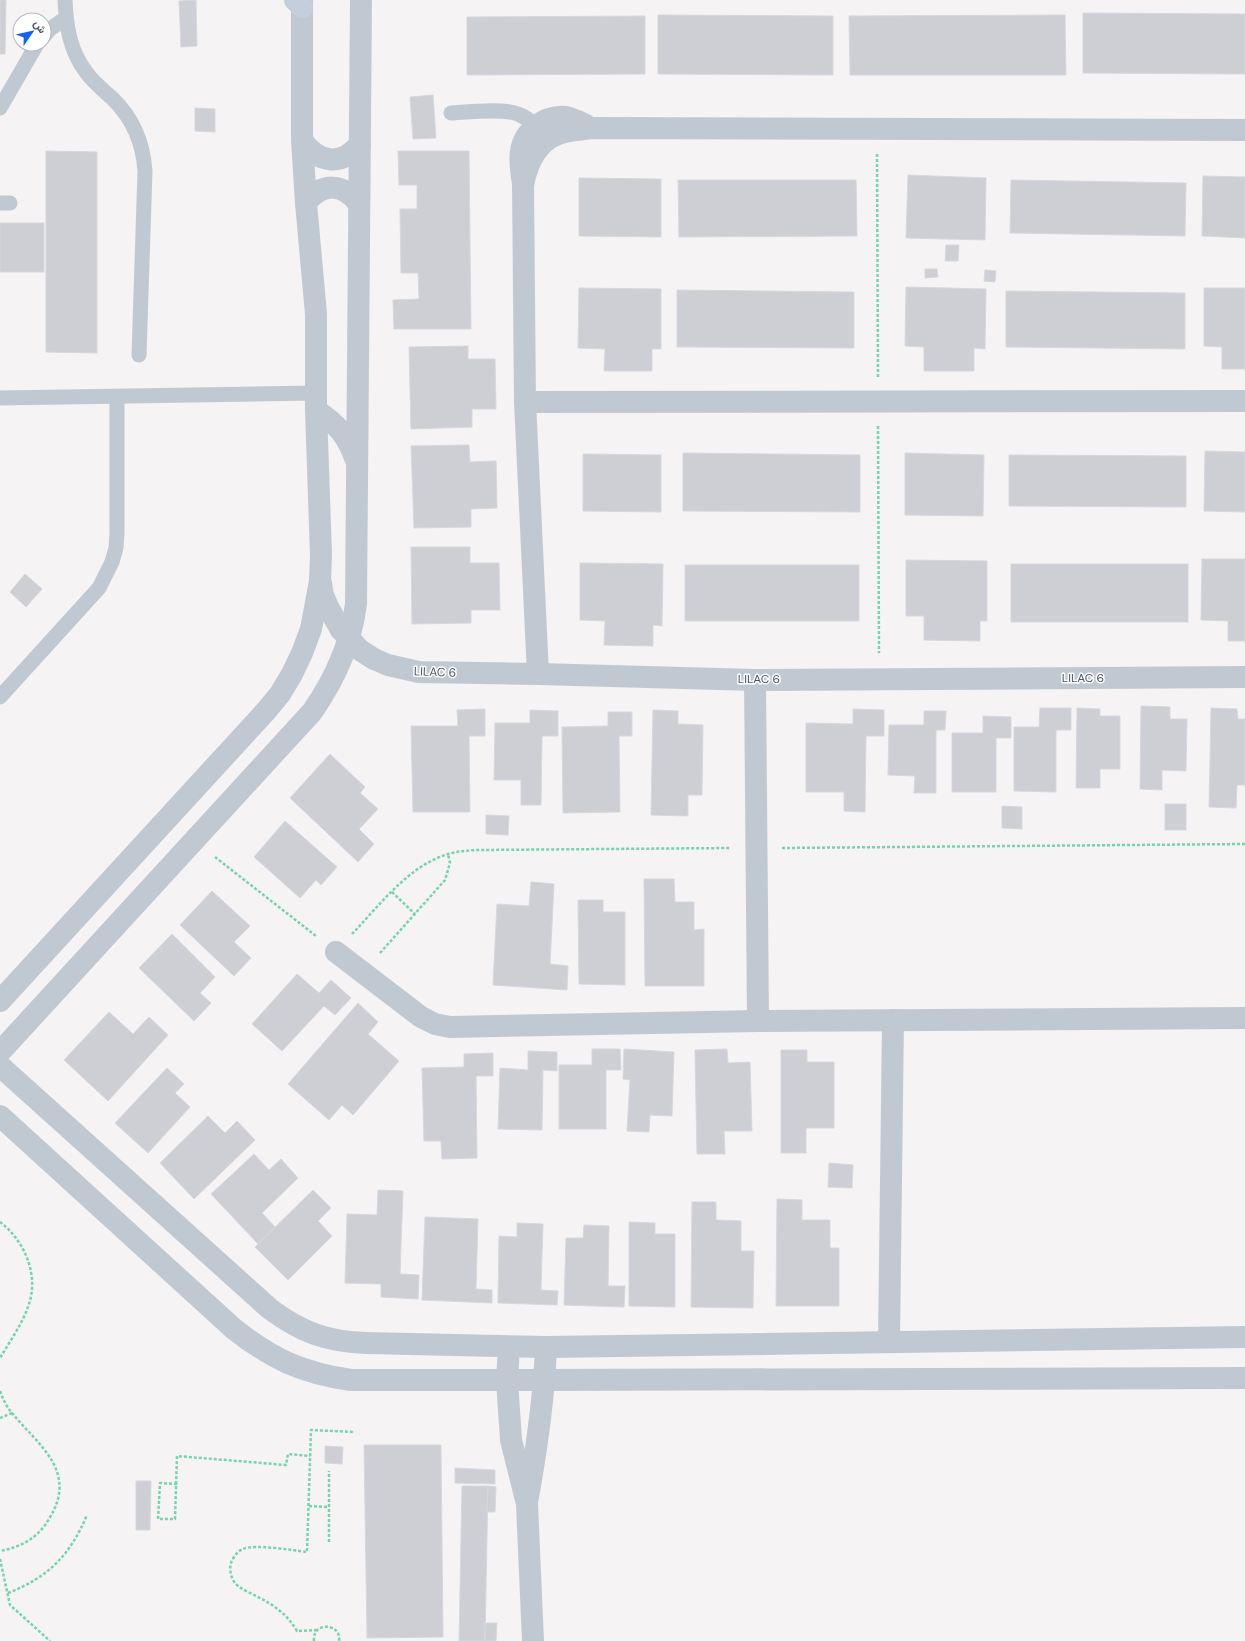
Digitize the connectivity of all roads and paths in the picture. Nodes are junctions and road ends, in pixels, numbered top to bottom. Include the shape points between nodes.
1 (66, 0) edge
2 (361, 0) edge
3 (300, 2) edge
4 (66, 18) junction
5 (52, 28) edge
6 (32, 52) edge
7 (0, 108) edge
8 (452, 113) dead end
9 (537, 126) junction
10 (592, 128) junction
11 (1245, 130) edge
12 (302, 140) junction
13 (360, 144) junction
14 (523, 185) junction
15 (306, 203) junction
16 (358, 203) junction
17 (139, 355) dead end
18 (0, 398) edge
19 (117, 398) junction
20 (1245, 401) edge
21 (316, 402) junction
22 (525, 402) junction
23 (356, 461) junction
24 (320, 580) junction
25 (350, 640) junction
26 (538, 674) junction
27 (1245, 677) edge
28 (755, 680) junction
29 (0, 697) edge
30 (194, 841) junction
31 (1245, 844) edge
32 (756, 848) junction
33 (448, 854) junction
34 (392, 892) junction
35 (415, 914) junction
36 (336, 952) junction
37 (362, 972) junction
38 (0, 1001) edge
39 (1245, 1018) edge
40 (893, 1020) junction
41 (758, 1021) junction
42 (0, 1052) edge
43 (0, 1066) edge
44 (0, 1116) edge
45 (0, 1222) edge
46 (1245, 1337) edge
47 (889, 1342) junction
48 (508, 1347) junction
49 (546, 1347) junction
50 (0, 1358) edge
51 (1245, 1378) edge
52 (508, 1380) junction
53 (545, 1380) junction
54 (0, 1391) edge
55 (12, 1413) junction
56 (0, 1418) edge
57 (356, 1432) dead end
58 (310, 1456) junction
59 (330, 1471) dead end
60 (177, 1484) junction
61 (527, 1504) junction
62 (309, 1506) junction
63 (329, 1507) junction
64 (87, 1515) dead end
65 (329, 1542) dead end
66 (0, 1551) edge
67 (0, 1559) edge
68 (8, 1593) junction
69 (317, 1630) junction
70 (50, 1641) edge
71 (314, 1641) edge
72 (339, 1641) edge
73 (533, 1641) edge

1 - 4 lane
2 - 13 street
3 - 12 street
4 - 5 lane
4 - 17 lane via 69,37 85,71 123,110 134,128 143,154
6 - 7 lane
8 - 9 lane via 517,113
9 - 10 street via 553,118 566,117
9 - 14 street via 525,140 521,150
10 - 11 street
10 - 14 street via 558,134 545,142 535,152
12 - 13 street via 315,155 335,160 354,152
12 - 15 street
13 - 16 street
14 - 22 street
15 - 16 street via 319,190 337,188 353,196
15 - 21 street via 316,314
16 - 23 street
18 - 19 lane
19 - 21 lane
19 - 29 lane via 117,533 112,562 99,588
20 - 22 street
21 - 23 street via 345,436
21 - 24 street
22 - 26 street
23 - 25 street via 356,604
24 - 25 street, LILAC 6 via 328,607
24 - 38 street via 311,630 280,694
25 - 26 street, LILAC 6 via 374,658 403,670
25 - 30 street via 332,680 312,712
26 - 28 street, LILAC 6
27 - 28 street, LILAC 6
28 - 32 street
30 - 36 path
30 - 42 street
31 - 32 path
32 - 33 path via 481,850
32 - 41 street
33 - 34 path via 417,869
33 - 35 path via 450,863 445,880
34 - 35 path
34 - 36 path
35 - 37 path
36 - 37 street
37 - 41 street via 421,1017 435,1024 450,1027
39 - 40 street
40 - 41 street
40 - 47 street
43 - 48 street via 286,1321 318,1336 346,1343
44 - 52 street via 234,1329 288,1364 350,1380
45 - 50 path via 9,1228 27,1257 32,1273 32,1289 30,1303 24,1316
46 - 47 street
47 - 49 street
48 - 49 street
48 - 52 street
49 - 53 street
51 - 53 street
52 - 53 street
52 - 61 street via 511,1440
53 - 61 street
54 - 55 path
55 - 56 path
55 - 66 path via 53,1462 59,1485 58,1499 54,1512 37,1535 26,1543
57 - 58 path via 311,1430
58 - 60 path via 288,1454 286,1465 177,1456
58 - 62 path
59 - 63 path
60 - 60 path via 175,1519 158,1519 160,1483
61 - 73 street
62 - 63 path
62 - 69 path via 307,1552 253,1547 243,1549 235,1555 230,1564 230,1574 235,1583 243,1589 281,1610 297,1631
63 - 65 path
64 - 68 path via 79,1533 57,1564 26,1586
67 - 68 path
68 - 70 path via 10,1605
69 - 71 path via 313,1637
69 - 72 path via 323,1626 330,1626 340,1637

